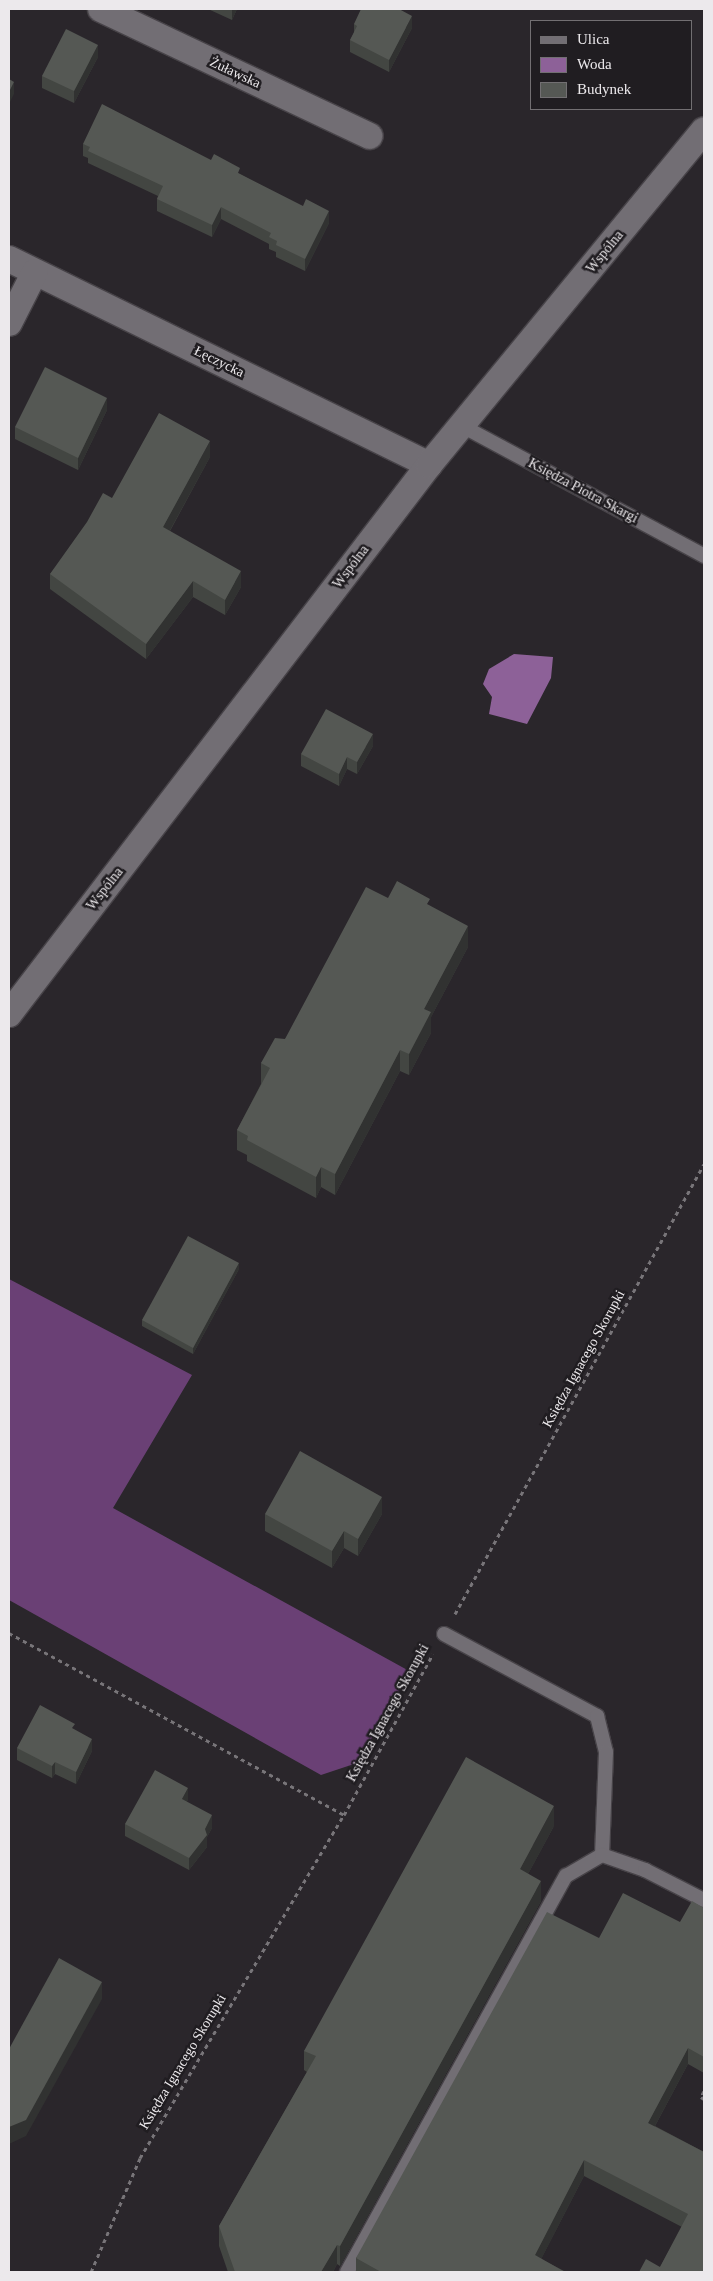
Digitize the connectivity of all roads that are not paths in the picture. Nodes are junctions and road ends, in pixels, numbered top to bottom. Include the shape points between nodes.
1 (101, 9) edge
2 (704, 130) edge
3 (370, 136) dead end
4 (9, 259) edge
5 (35, 272) junction
6 (9, 323) edge
7 (462, 426) junction
8 (429, 465) junction
9 (704, 556) edge
10 (9, 1014) edge
11 (444, 1634) road end
12 (602, 1855) junction
13 (704, 1900) edge
14 (347, 2272) edge

1 - 3 street, Żuławska
2 - 7 street, Wspólna
4 - 5 street, Łęczycka
5 - 6 street
5 - 8 street, Łęczycka
7 - 8 street, Wspólna
7 - 9 lane, Księdza Piotra Skargi
8 - 10 street, Wspólna
11 - 12 lane via 597,1716 606,1752
12 - 13 lane via 645,1870
12 - 14 lane via 566,1876

